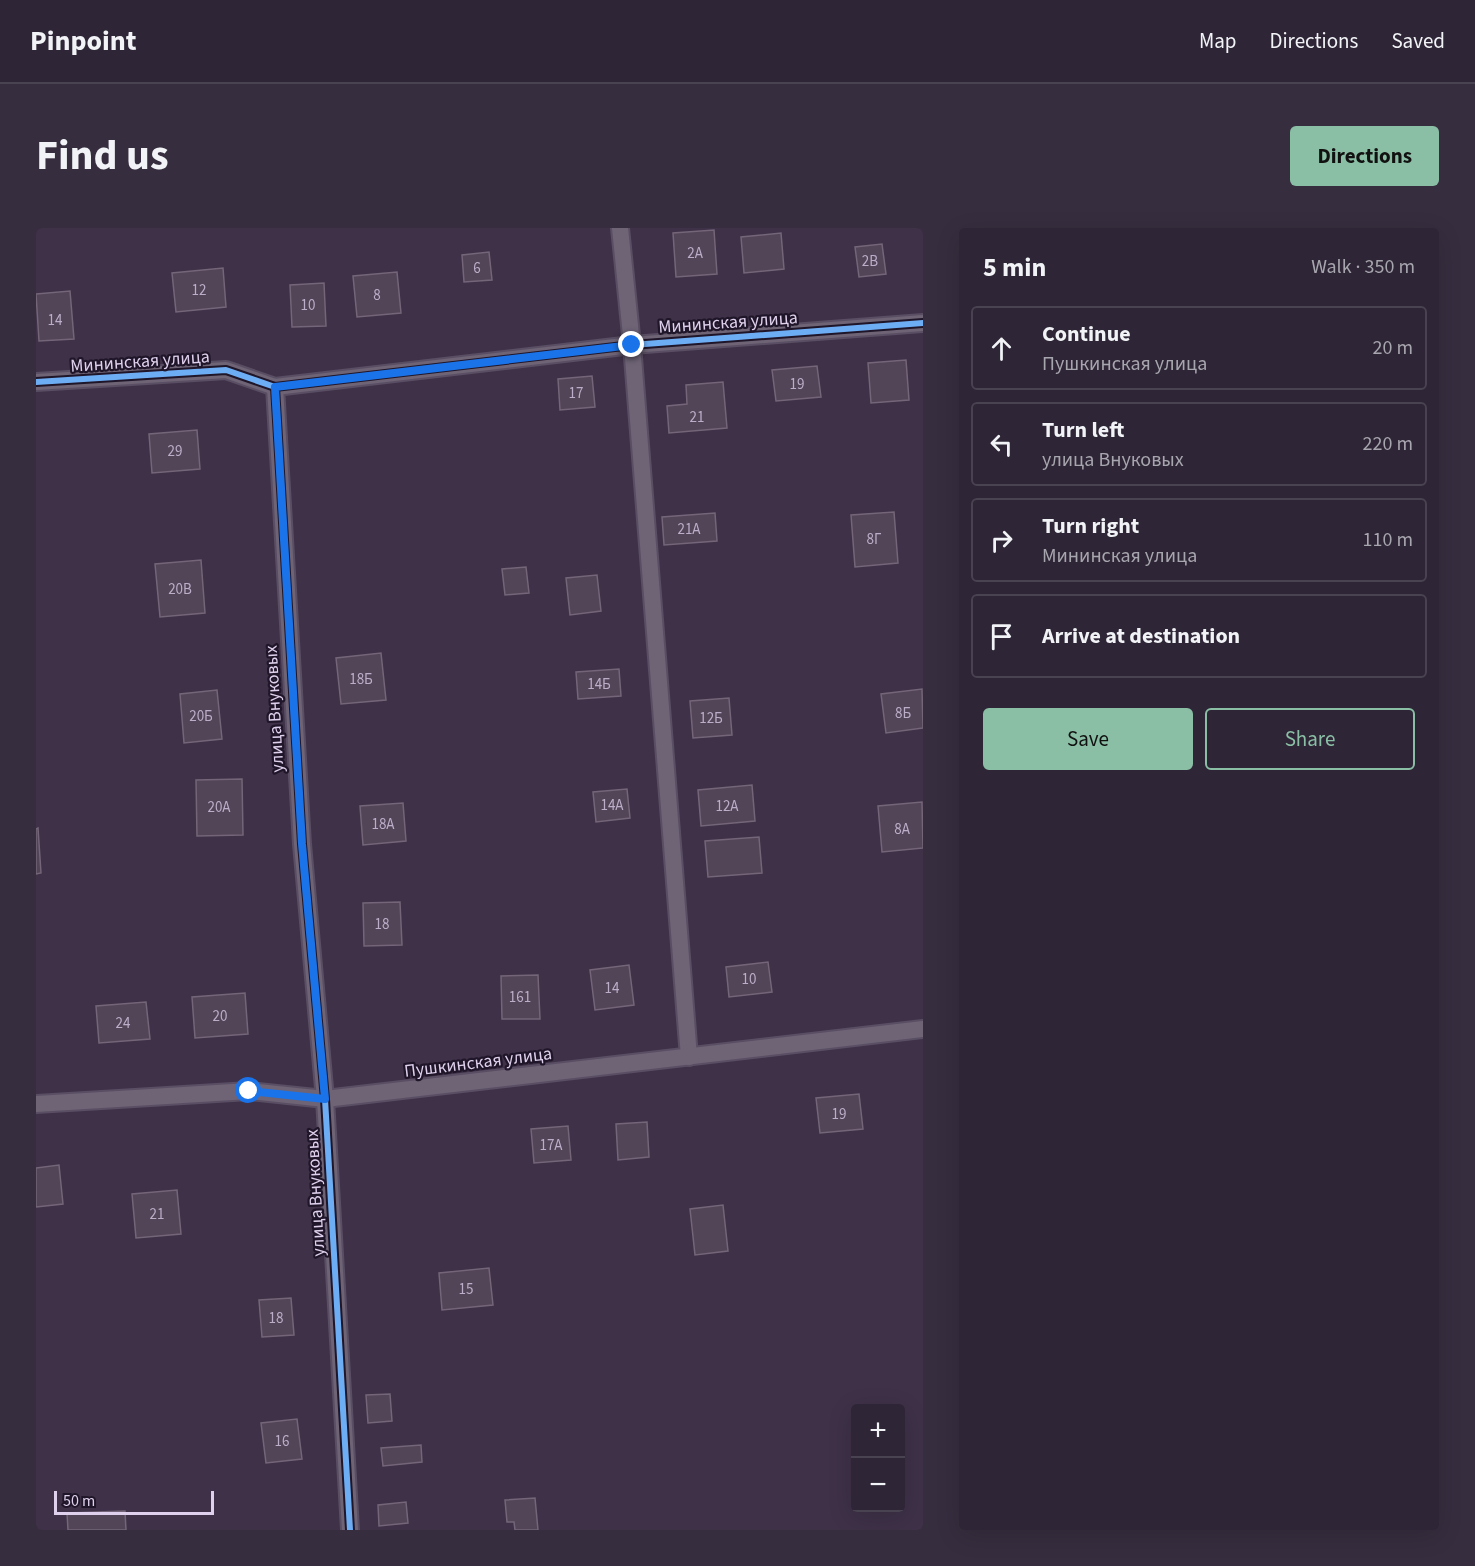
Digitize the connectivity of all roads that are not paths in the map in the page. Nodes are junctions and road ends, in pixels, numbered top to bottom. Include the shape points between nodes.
1 (620, 228) edge
2 (923, 323) edge
3 (632, 345) junction
4 (36, 382) edge
5 (275, 387) junction
6 (923, 1029) edge
7 (689, 1056) junction
8 (325, 1099) junction
9 (36, 1104) edge
10 (350, 1530) edge

1 - 3 street
2 - 3 street, Мининская улица
3 - 5 street, Мининская улица
3 - 7 street
4 - 5 street, Мининская улица via 226,370
5 - 8 street, улица Внуковых via 302,844
6 - 7 street, Пушкинская улица
7 - 8 street, Пушкинская улица
8 - 9 street, Пушкинская улица via 249,1091
8 - 10 street, улица Внуковых

